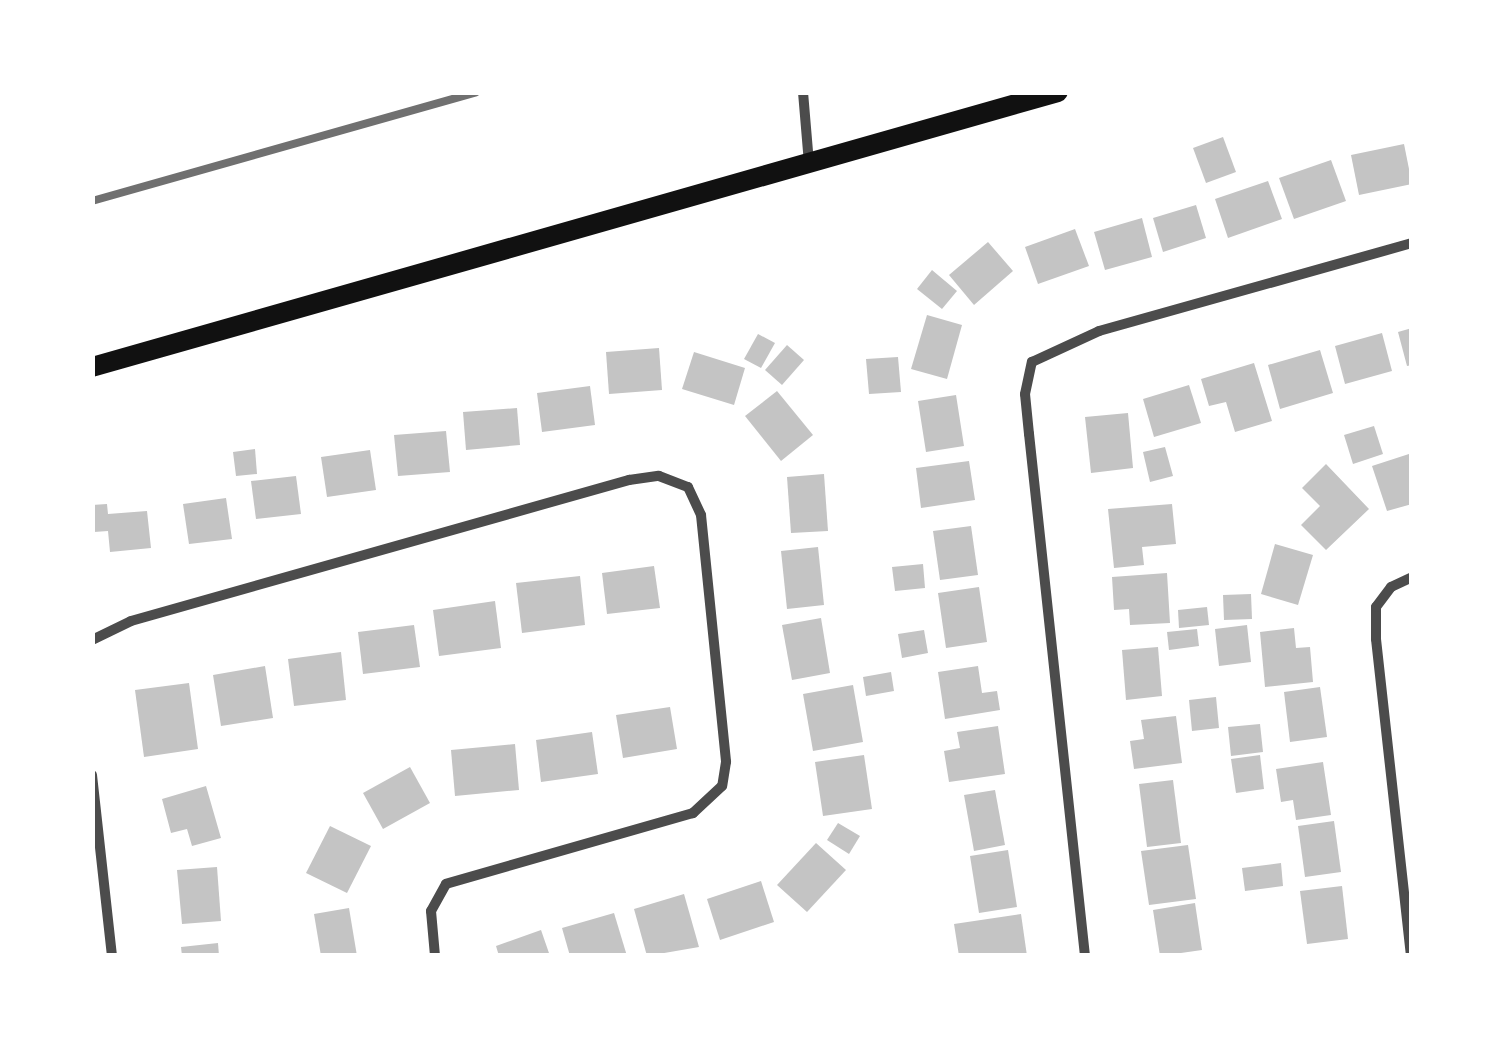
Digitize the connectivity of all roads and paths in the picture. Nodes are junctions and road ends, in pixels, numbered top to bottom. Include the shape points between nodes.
1 (803, 92) edge
2 (1058, 92) edge
3 (810, 162) junction
4 (1412, 243) edge
5 (92, 366) edge
6 (1412, 577) edge
7 (92, 640) edge
8 (92, 775) edge
9 (112, 956) edge
10 (435, 956) edge
11 (1086, 956) edge
12 (1411, 956) edge

1 - 3 street
2 - 3 main road
3 - 5 main road
4 - 11 street via 1099,330 1032,362 1028,420
6 - 12 street via 1390,586 1376,607
7 - 10 street via 131,621 629,480 659,476 688,487 701,515 726,762 722,786 693,813 446,884 431,911
8 - 9 street

